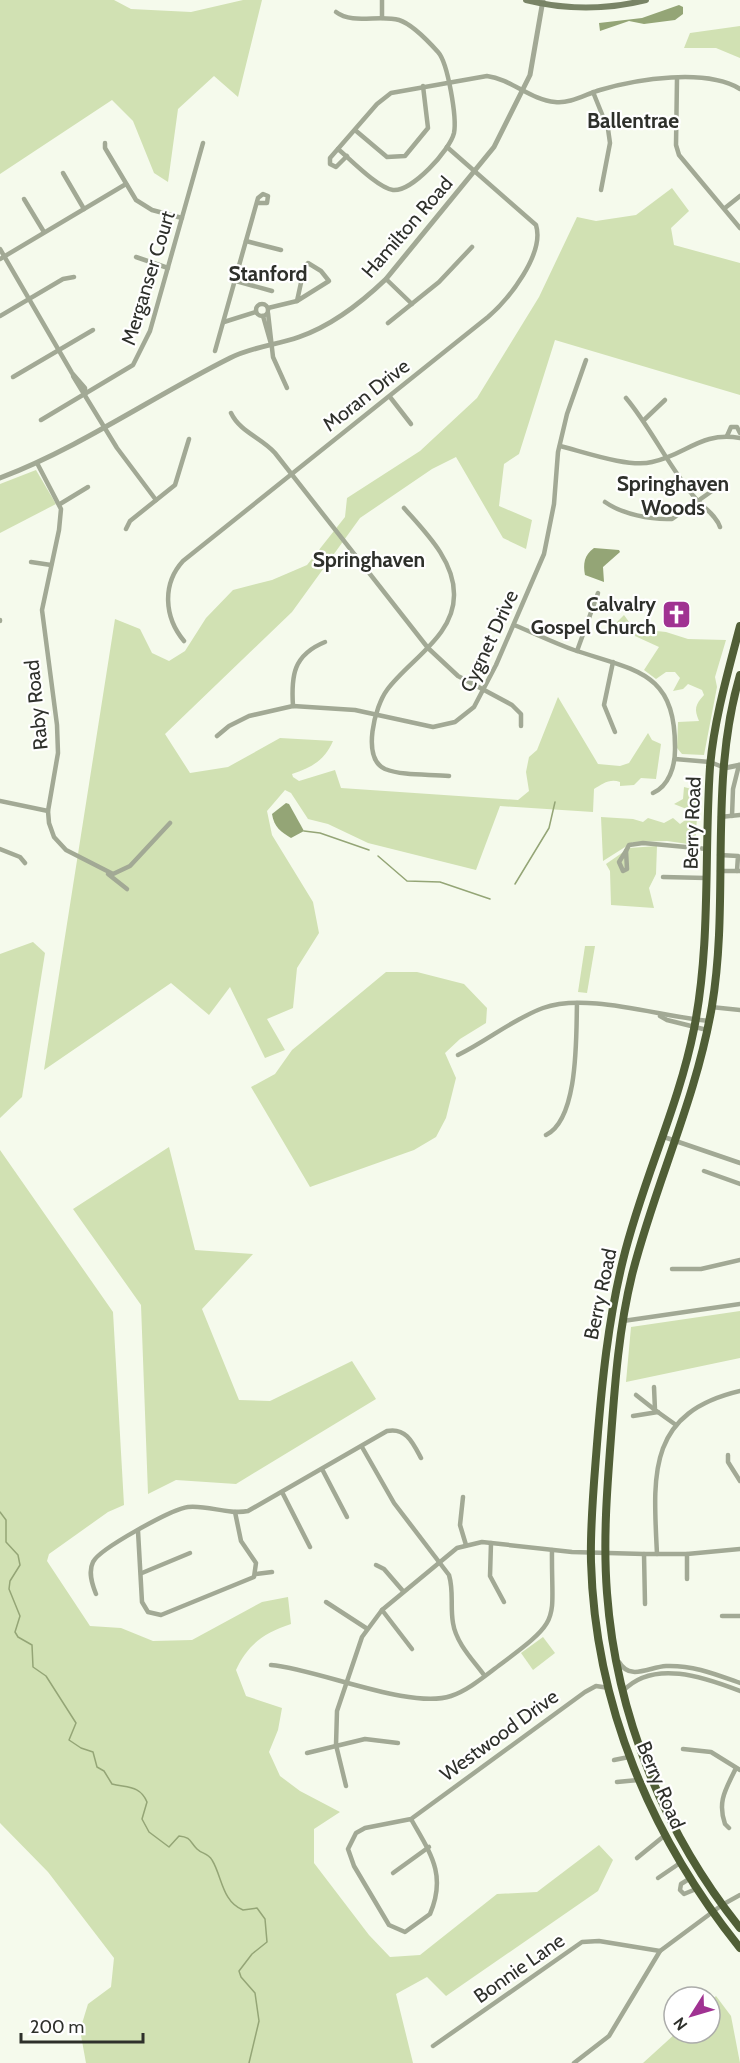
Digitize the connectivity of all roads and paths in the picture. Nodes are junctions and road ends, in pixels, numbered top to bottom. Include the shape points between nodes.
1 (382, 0) edge
2 (526, 0) edge
3 (646, 0) edge
4 (542, 2) edge
5 (336, 12) dead end
6 (382, 18) junction
7 (677, 79) junction
8 (448, 82) junction
9 (423, 86) junction
10 (740, 89) edge
11 (522, 90) junction
12 (593, 92) junction
13 (355, 130) junction
14 (105, 143) dead end
15 (203, 143) dead end
16 (447, 147) junction
17 (338, 149) junction
18 (347, 156) junction
19 (475, 171) junction
20 (63, 173) dead end
21 (126, 184) junction
22 (601, 190) dead end
23 (740, 196) edge
24 (24, 199) dead end
25 (257, 203) dead end
26 (725, 208) junction
27 (84, 209) junction
28 (182, 218) junction
29 (740, 228) edge
30 (44, 232) junction
31 (246, 241) junction
32 (472, 247) dead end
33 (0, 249) edge
34 (280, 250) dead end
35 (2, 257) edge
36 (136, 257) dead end
37 (168, 268) junction
38 (74, 277) dead end
39 (386, 279) junction
40 (236, 281) junction
41 (272, 291) dead end
42 (30, 299) junction
43 (297, 301) junction
44 (412, 304) junction
45 (256, 312) junction
46 (266, 312) junction
47 (0, 316) edge
48 (224, 322) junction
49 (388, 322) dead end
50 (93, 330) dead end
51 (271, 344) junction
52 (59, 349) junction
53 (215, 351) dead end
54 (586, 360) dead end
55 (13, 377) dead end
56 (287, 388) dead end
57 (85, 395) junction
58 (390, 397) junction
59 (626, 398) dead end
60 (665, 400) dead end
61 (231, 413) dead end
62 (41, 420) dead end
63 (644, 420) junction
64 (411, 424) dead end
65 (104, 427) junction
66 (727, 436) junction
67 (740, 436) edge
68 (189, 440) dead end
69 (560, 446) junction
70 (669, 458) junction
71 (37, 463) junction
72 (291, 475) junction
73 (0, 478) edge
74 (722, 484) dead end
75 (88, 487) dead end
76 (156, 500) junction
77 (606, 501) dead end
78 (697, 501) junction
79 (60, 504) junction
80 (404, 508) dead end
81 (720, 527) dead end
82 (126, 529) dead end
83 (31, 562) dead end
84 (51, 565) junction
85 (598, 593) dead end
86 (514, 625) junction
87 (740, 627) edge
88 (183, 641) dead end
89 (325, 642) dead end
90 (428, 648) junction
91 (577, 651) junction
92 (613, 662) junction
93 (740, 675) edge
94 (483, 691) junction
95 (293, 706) junction
96 (378, 714) junction
97 (521, 726) dead end
98 (615, 732) dead end
99 (217, 736) dead end
100 (675, 759) junction
101 (711, 762) junction
102 (740, 765) edge
103 (725, 768) junction
104 (449, 776) dead end
105 (653, 793) dead end
106 (0, 801) edge
107 (48, 811) junction
108 (740, 815) edge
109 (732, 816) junction
110 (720, 817) junction
111 (170, 823) dead end
112 (0, 849) edge
113 (706, 849) junction
114 (626, 851) dead end
115 (719, 855) junction
116 (25, 862) dead end
117 (719, 871) junction
118 (739, 871) edge
119 (106, 872) junction
120 (663, 877) dead end
121 (706, 878) junction
122 (127, 889) dead end
123 (577, 1003) junction
124 (711, 1007) junction
125 (740, 1010) edge
126 (695, 1024) junction
127 (708, 1026) junction
128 (458, 1055) dead end
129 (546, 1135) dead end
130 (664, 1137) junction
131 (675, 1142) junction
132 (740, 1163) edge
133 (704, 1171) dead end
134 (740, 1184) edge
135 (740, 1260) edge
136 (672, 1269) dead end
137 (740, 1304) edge
138 (623, 1321) junction
139 (654, 1387) dead end
140 (740, 1391) edge
141 (636, 1395) dead end
142 (656, 1411) junction
143 (633, 1416) dead end
144 (676, 1425) junction
145 (362, 1447) junction
146 (728, 1455) dead end
147 (421, 1458) dead end
148 (322, 1469) junction
149 (740, 1480) edge
150 (282, 1492) junction
151 (462, 1497) dead end
152 (235, 1512) junction
153 (347, 1517) dead end
154 (138, 1531) junction
155 (491, 1543) junction
156 (466, 1545) junction
157 (310, 1547) dead end
158 (740, 1549) edge
159 (552, 1550) junction
160 (591, 1552) junction
161 (190, 1553) dead end
162 (605, 1553) junction
163 (644, 1554) junction
164 (657, 1554) junction
165 (687, 1554) junction
166 (440, 1560) junction
167 (376, 1565) dead end
168 (272, 1572) dead end
169 (142, 1573) junction
170 (256, 1574) junction
171 (687, 1579) dead end
172 (404, 1591) junction
173 (96, 1594) dead end
174 (326, 1602) dead end
175 (504, 1602) dead end
176 (645, 1604) dead end
177 (382, 1610) junction
178 (722, 1616) dead end
179 (740, 1616) edge
180 (366, 1628) junction
181 (412, 1649) dead end
182 (615, 1656) junction
183 (272, 1665) dead end
184 (484, 1675) junction
185 (346, 1682) junction
186 (740, 1683) edge
187 (609, 1688) junction
188 (623, 1691) junction
189 (740, 1691) edge
190 (398, 1743) dead end
191 (336, 1745) junction
192 (683, 1749) dead end
193 (307, 1753) dead end
194 (629, 1757) junction
195 (614, 1760) dead end
196 (738, 1769) edge
197 (638, 1780) junction
198 (617, 1782) dead end
199 (346, 1786) dead end
200 (411, 1819) junction
201 (729, 1828) dead end
202 (664, 1836) junction
203 (429, 1847) junction
204 (637, 1858) dead end
205 (680, 1863) junction
206 (393, 1873) dead end
207 (658, 1878) dead end
208 (689, 1879) junction
209 (696, 1889) junction
210 (740, 1895) edge
211 (722, 1905) junction
212 (712, 1912) junction
213 (740, 1928) edge
214 (740, 1948) edge
215 (660, 1951) junction
216 (433, 2046) dead end
217 (574, 2063) edge

1 - 6 street
2 - 4 main road
3 - 4 main road via 601,8
4 - 11 street, Hamilton Road via 534,59
5 - 6 street via 349,18
6 - 8 street via 403,22 438,52
7 - 10 street via 728,82
7 - 12 street via 638,80
7 - 26 street via 679,154
8 - 9 street
8 - 11 street via 490,77
8 - 16 street via 455,129
9 - 13 street via 388,95
9 - 13 street via 428,128 405,156 387,157
11 - 12 street via 554,102
11 - 19 street, Hamilton Road via 505,131
12 - 22 street via 610,143
13 - 17 street
14 - 21 street
15 - 28 street, Merganser Court
16 - 18 street via 414,184 399,189 380,184
16 - 19 street
17 - 18 street
17 - 18 street via 329,160 331,166 336,167
19 - 39 street, Hamilton Road
19 - 58 street, Moran Drive via 536,225 532,255 522,277 500,306
20 - 27 street
21 - 27 street
21 - 28 street via 144,207
23 - 26 street
24 - 30 street
25 - 31 street
26 - 29 street
27 - 30 street
28 - 37 street, Merganser Court
30 - 35 street
31 - 34 street
31 - 40 street
32 - 44 street via 446,276
33 - 35 street
35 - 42 street
36 - 37 street
37 - 57 street, Merganser Court via 140,356 126,371
38 - 42 street via 63,279
39 - 44 street
39 - 51 street, Hamilton Road via 321,327
40 - 41 street
40 - 48 street
42 - 47 street
42 - 52 street
43 - 43 street via 329,281 310,263 304,269
43 - 46 street
44 - 49 street
45 - 46 street
45 - 46 street via 261,303
45 - 48 street
46 - 51 street
48 - 53 street
50 - 52 street
51 - 56 street via 275,364
51 - 65 street, Hamilton Road via 233,356
52 - 55 street
52 - 57 street
54 - 69 street, Cygnet Drive
57 - 62 street, Merganser Court
57 - 65 street
58 - 64 street
58 - 72 street, Moran Drive
59 - 63 street
60 - 63 street
61 - 72 street via 240,427 266,444
63 - 70 street
65 - 71 street, Hamilton Road
65 - 76 street
66 - 67 street
66 - 67 street via 731,428 736,428
66 - 70 street via 697,442
68 - 76 street via 179,478
69 - 70 street via 640,464
69 - 86 street, Cygnet Drive via 544,554
70 - 78 street
71 - 73 street, Hamilton Road
71 - 79 street
72 - 88 street, Moran Drive via 178,568 171,582 168,607
72 - 90 street
74 - 78 street
75 - 79 street
76 - 82 street
77 - 78 street via 613,507 660,520 672,519
78 - 81 street
79 - 84 street, Raby Road
80 - 90 street via 446,563 452,578 452,609 442,631
83 - 84 street
84 - 107 street, Raby Road via 43,596 42,622 55,699 58,746
85 - 91 street
86 - 91 street
86 - 94 street, Cygnet Drive
87 - 101 highway, Berry Road
89 - 95 street via 312,649 296,667 292,677
90 - 94 street via 458,676
90 - 96 street via 388,689
91 - 92 street
92 - 98 street via 604,705
92 - 100 street via 640,673 663,694 674,720
93 - 103 highway, Berry Road
94 - 96 street, Cygnet Drive via 466,715 441,726 424,727
94 - 97 street via 517,709
95 - 96 street, Cygnet Drive
95 - 99 street, Cygnet Drive via 249,716
96 - 104 street via 370,748 382,767
100 - 101 street
100 - 105 street via 663,786
101 - 103 street
101 - 113 highway, Berry Road
102 - 103 street
102 - 109 street via 733,789
103 - 110 highway, Berry Road
106 - 107 street
107 - 119 street, Raby Road via 58,843
108 - 109 street
109 - 110 street
110 - 115 highway, Berry Road
111 - 119 street via 130,866 118,874
112 - 116 street
113 - 114 street via 643,843 629,845
113 - 121 highway, Berry Road
115 - 117 highway, Berry Road
115 - 118 street via 738,856
117 - 118 street
117 - 124 highway, Berry Road via 719,944
119 - 122 street, Raby Road
120 - 121 street
121 - 126 highway, Berry Road via 706,937
123 - 126 street via 658,1014
123 - 128 street via 531,1012
123 - 129 street via 574,1082 560,1122
124 - 125 street
124 - 127 highway, Berry Road
126 - 127 street
126 - 127 street
126 - 130 highway, Berry Road
127 - 131 highway, Berry Road via 693,1090
130 - 131 street
130 - 160 highway, Berry Road via 624,1256 607,1334
131 - 132 street
131 - 138 highway, Berry Road via 643,1236
133 - 134 street
135 - 136 street via 701,1269
137 - 138 street
138 - 162 highway, Berry Road via 614,1391
139 - 142 street
140 - 144 street via 705,1402
141 - 142 street
142 - 143 street
142 - 144 street
144 - 164 street via 664,1443 657,1467
145 - 147 street via 395,1429 406,1434
145 - 148 street
145 - 166 street via 394,1503
146 - 149 street via 728,1462
148 - 150 street
148 - 153 street
150 - 152 street via 248,1511
150 - 157 street
151 - 156 street via 460,1526
152 - 154 street via 187,1508 166,1514
152 - 170 street
154 - 169 street
154 - 173 street via 93,1562 91,1580
155 - 156 street
155 - 159 street
155 - 175 street via 490,1576
156 - 166 street
158 - 165 street
159 - 160 street
159 - 184 street via 554,1606 550,1622 534,1640
160 - 162 street
160 - 187 highway, Berry Road via 597,1630
161 - 169 street
162 - 163 street
162 - 182 highway, Berry Road
163 - 164 street
163 - 176 street
164 - 165 street
165 - 171 street
166 - 172 street
166 - 184 street via 453,1589 457,1635
167 - 172 street
168 - 170 street
169 - 170 street via 140,1591 144,1607 161,1615 248,1581
172 - 177 street
174 - 180 street
177 - 180 street
177 - 181 street
178 - 179 street
180 - 185 street
182 - 186 street via 627,1672 689,1666
182 - 188 highway, Berry Road
183 - 185 street
184 - 185 street via 456,1694 437,1699 415,1698
185 - 191 street via 338,1711
187 - 194 highway, Berry Road
187 - 200 street, Westwood Drive via 596,1686 579,1696
188 - 189 street via 632,1681 667,1673 703,1677
188 - 211 highway, Berry Road via 659,1797 692,1860
190 - 191 street via 370,1738
191 - 193 street
191 - 199 street
192 - 196 street via 711,1752
194 - 195 street
194 - 197 highway, Berry Road
196 - 201 street via 725,1788 721,1804 722,1817
197 - 198 street
197 - 202 highway, Berry Road
200 - 203 street, Westwood Drive
200 - 203 street, Westwood Drive via 365,1828 356,1833 348,1849 377,1907 388,1925 398,1931 413,1929 434,1906 437,1867
202 - 204 street
202 - 205 highway, Berry Road
203 - 206 street
205 - 207 street
205 - 208 highway, Berry Road
208 - 209 highway, Berry Road
208 - 209 street via 681,1884 680,1890 684,1894
209 - 212 highway, Berry Road
210 - 211 street
211 - 212 street
211 - 213 highway, Berry Road
212 - 214 highway, Berry Road
212 - 215 street
215 - 216 street, Bonnie Lane via 582,1942
215 - 217 street via 613,2032

